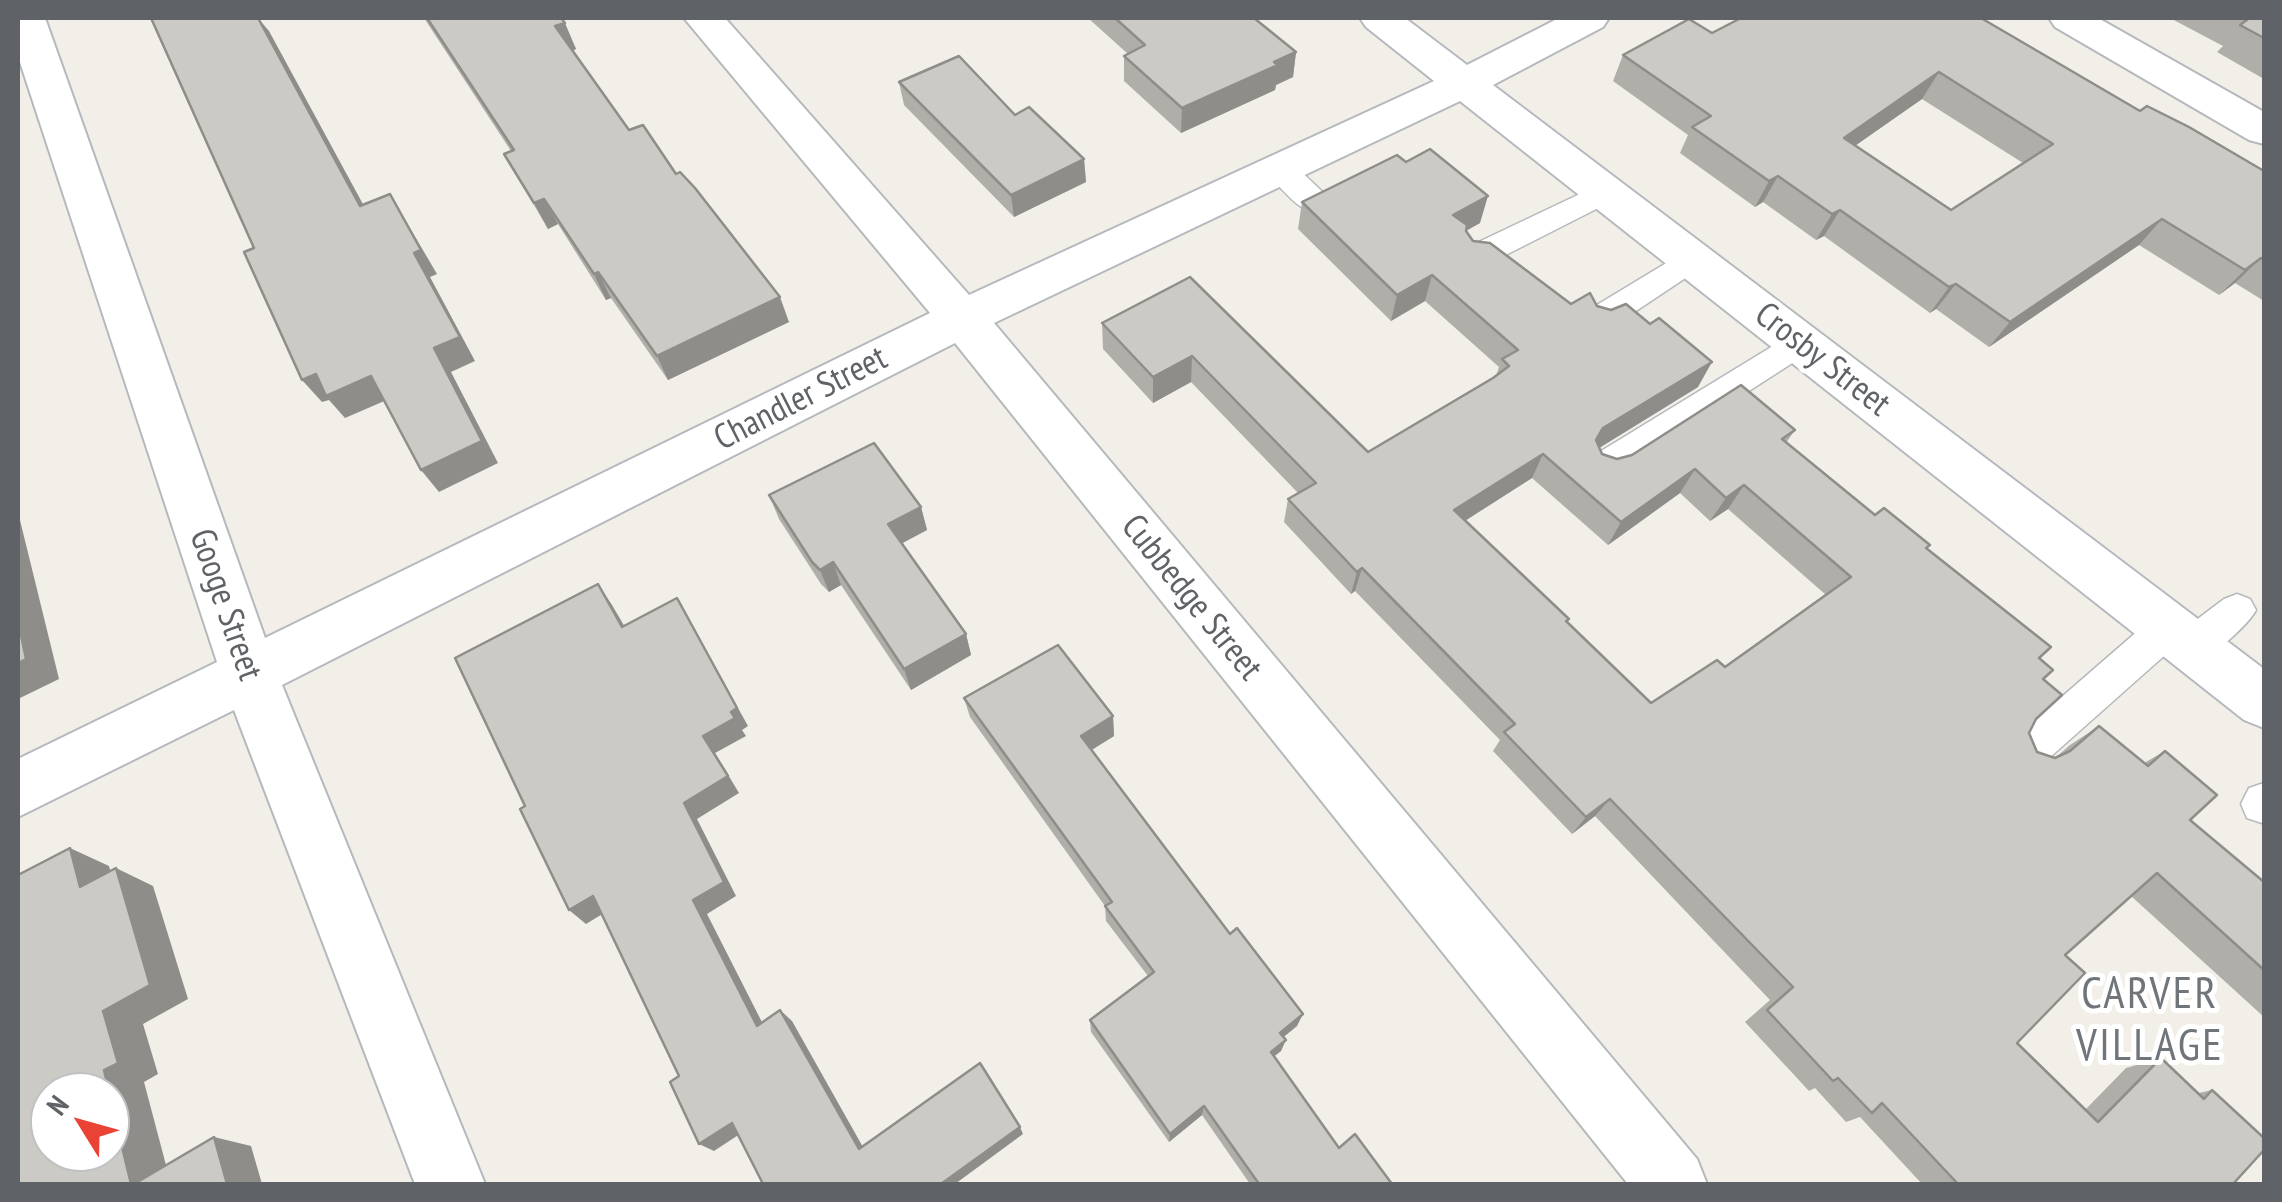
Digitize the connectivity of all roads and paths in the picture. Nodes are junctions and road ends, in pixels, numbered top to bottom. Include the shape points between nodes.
1 (25, 18) edge
2 (704, 18) edge
3 (1380, 18) edge
4 (1589, 18) edge
5 (2069, 18) edge
6 (1464, 83) junction
7 (2264, 130) edge
8 (1280, 169) junction
9 (1604, 192) junction
10 (1318, 205) edge
11 (1477, 256) edge
12 (1692, 259) junction
13 (962, 318) junction
14 (1598, 320) edge
15 (1799, 342) junction
16 (1605, 466) edge
17 (2237, 610) dead end
18 (2180, 637) junction
19 (249, 674) junction
20 (2264, 702) edge
21 (2026, 754) edge
22 (18, 789) edge
23 (450, 1184) edge
24 (1672, 1184) edge

1 - 19 street, Googe Street
2 - 13 street, Cubbedge Street
3 - 6 street, Crosby Street
4 - 6 street, Chandler Street
5 - 7 street
6 - 8 street, Chandler Street
6 - 9 street, Crosby Street
8 - 10 lane
8 - 13 street, Chandler Street
9 - 11 lane
9 - 12 street, Crosby Street
12 - 14 lane
12 - 15 street, Crosby Street
13 - 19 street, Chandler Street
13 - 24 street, Cubbedge Street
15 - 16 lane
15 - 18 street, Crosby Street
17 - 18 lane
18 - 20 street, Crosby Street
18 - 21 lane
19 - 22 street, Chandler Street
19 - 23 street, Googe Street

